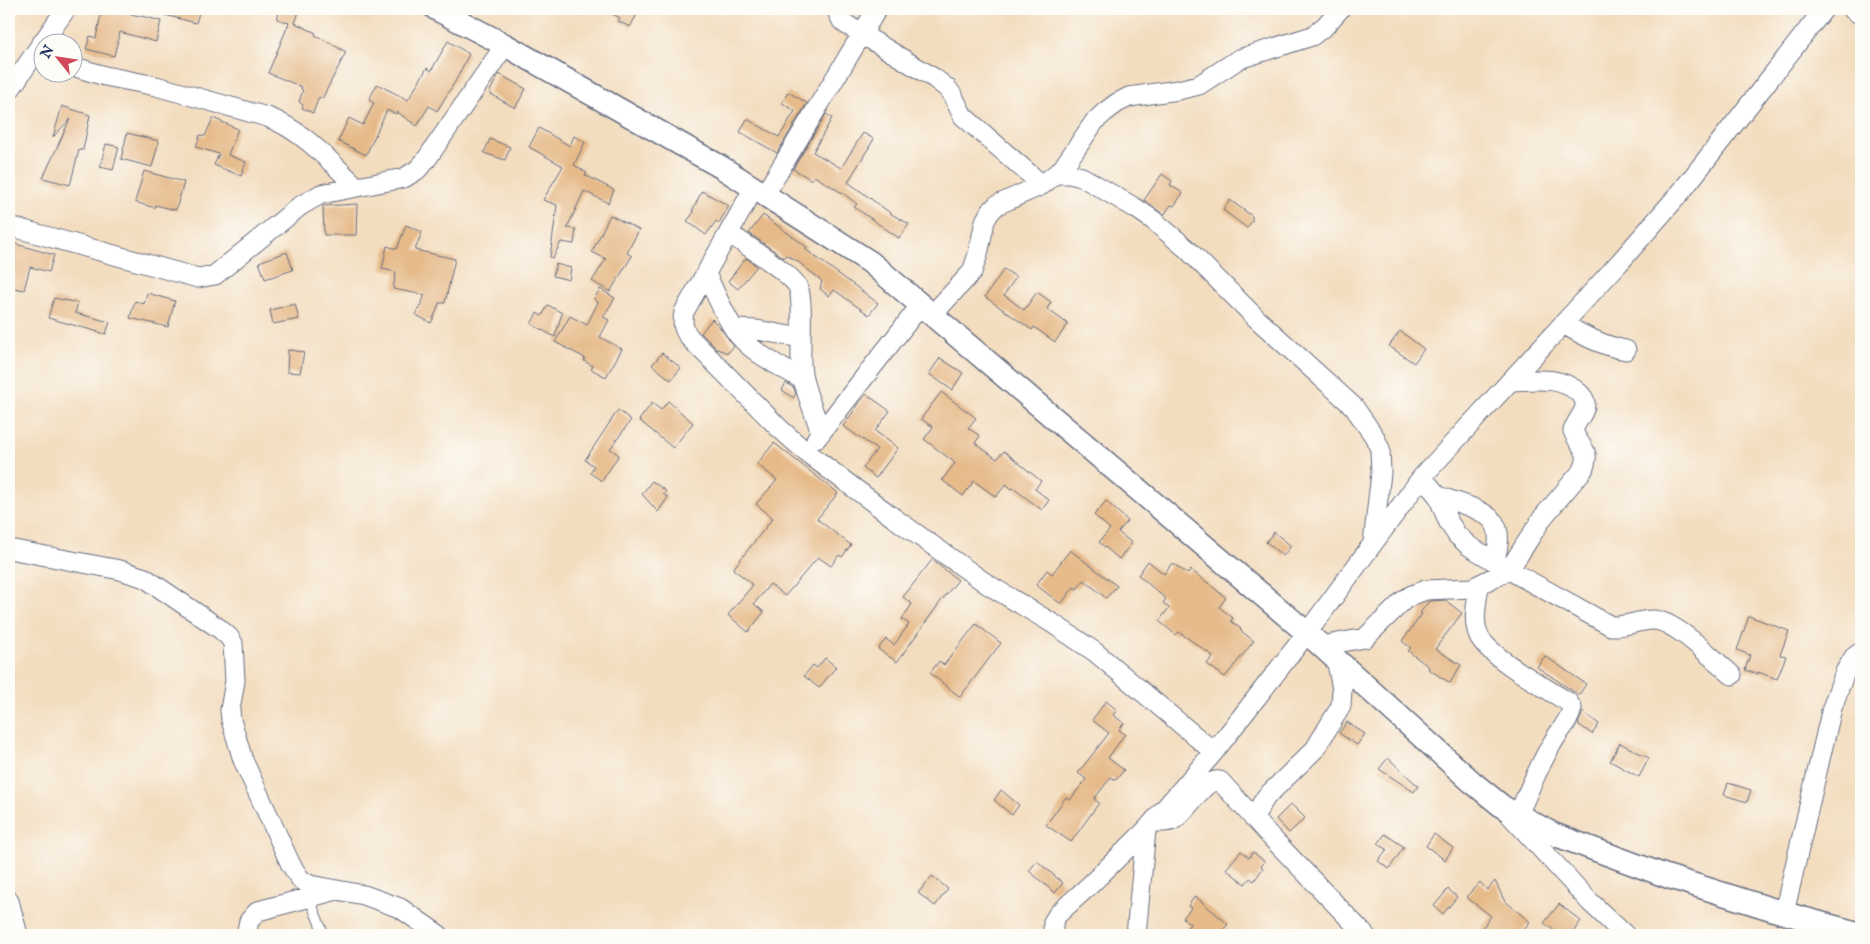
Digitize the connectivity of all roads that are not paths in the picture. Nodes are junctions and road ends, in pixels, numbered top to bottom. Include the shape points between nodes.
1 (66, 9) edge
2 (436, 9) edge
3 (836, 9) edge
4 (877, 9) edge
5 (1340, 9) edge
6 (1824, 9) edge
7 (1852, 9) edge
8 (1861, 15) edge
9 (51, 32) edge
10 (861, 33) junction
11 (505, 44) junction
12 (32, 60) edge
13 (82, 69) edge
14 (9, 91) edge
15 (1049, 179) junction
16 (357, 187) junction
17 (760, 191) junction
18 (9, 226) edge
19 (730, 234) junction
20 (706, 274) junction
21 (926, 310) junction
22 (1564, 324) junction
23 (734, 329) junction
24 (800, 338) junction
25 (1626, 350) dead end
26 (803, 380) junction
27 (1513, 381) junction
28 (821, 433) junction
29 (806, 452) junction
30 (1422, 478) junction
31 (1438, 496) junction
32 (1373, 544) junction
33 (9, 549) edge
34 (1502, 566) junction
35 (1479, 586) junction
36 (1321, 646) junction
37 (1861, 652) edge
38 (1732, 675) dead end
39 (1214, 752) junction
40 (1510, 811) junction
41 (1253, 818) junction
42 (1150, 826) junction
43 (339, 890) junction
44 (309, 897) junction
45 (9, 901) edge
46 (1784, 913) junction
47 (1861, 934) edge
48 (18, 935) edge
49 (246, 935) edge
50 (324, 935) edge
51 (439, 935) edge
52 (1052, 935) edge
53 (1136, 935) edge
54 (1365, 935) edge
55 (1625, 935) edge

1 - 9 street
2 - 11 street
3 - 10 street via 842,21
4 - 10 street
5 - 15 street via 1312,36 1233,62 1199,84 1117,102 1095,122 1071,158
6 - 22 street via 1681,192
7 - 8 street
10 - 15 street via 934,78 953,96 963,116
10 - 17 street via 831,88
11 - 16 street via 417,170 404,178
11 - 17 street
12 - 14 street
13 - 16 street via 156,86 283,123
15 - 21 street via 997,205 990,212 972,272
15 - 32 street via 1069,174 1082,177 1137,208 1187,249 1256,318 1354,407 1380,449 1381,473
16 - 18 street via 307,200 224,269 203,278
17 - 19 street
17 - 21 street via 870,262
19 - 20 street
19 - 24 street via 788,276 798,287
20 - 23 street
20 - 29 street via 684,312 683,329
21 - 28 street
21 - 36 street
22 - 25 street via 1589,338
22 - 27 street
23 - 24 street
23 - 26 street via 750,345
24 - 26 street
26 - 28 street
27 - 30 street
27 - 34 street via 1554,380 1582,395 1586,405 1573,431 1587,452 1587,461 1576,480 1543,517 1516,561
28 - 29 street
29 - 39 street via 987,584 1095,652
30 - 31 street
30 - 32 street
31 - 34 street via 1448,521 1458,535
31 - 34 street via 1473,508 1493,521 1497,527
32 - 36 street
33 - 43 street via 120,570 145,578 229,637 233,643 235,681 231,720 243,760 291,865 302,880 310,885
34 - 35 street
34 - 38 street via 1611,626 1662,620 1675,627
35 - 36 street via 1426,590 1412,595 1365,638
35 - 40 street via 1476,624 1478,635 1486,646 1568,702 1572,708 1537,772
36 - 39 street
36 - 40 street via 1472,782
36 - 41 street via 1342,689 1341,706 1315,750 1266,797
37 - 46 street via 1845,672 1832,708
39 - 42 street
40 - 46 street via 1553,834 1658,873
40 - 55 street via 1590,902
41 - 42 street via 1225,785 1215,780 1208,783 1173,820
41 - 54 street
42 - 52 street via 1058,914
42 - 53 street
43 - 44 street
43 - 51 street via 400,908
44 - 49 street via 258,911 249,921
44 - 50 lane
45 - 48 street
46 - 47 street

